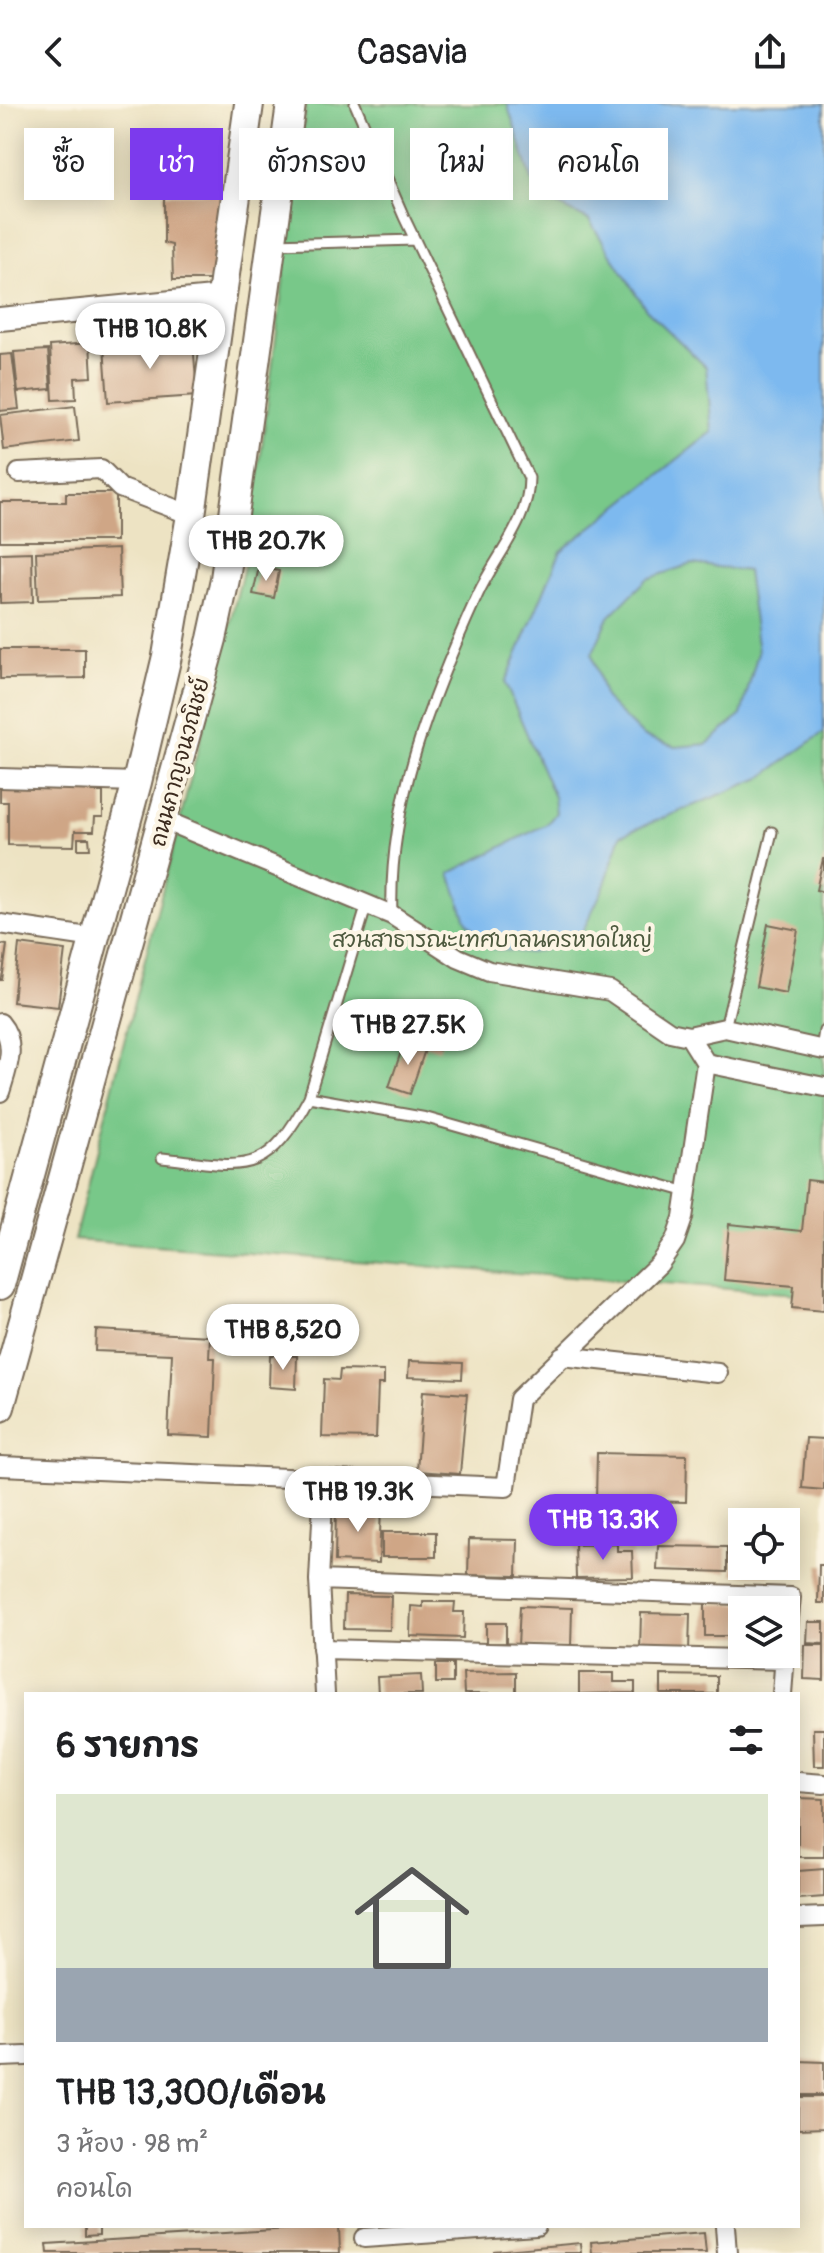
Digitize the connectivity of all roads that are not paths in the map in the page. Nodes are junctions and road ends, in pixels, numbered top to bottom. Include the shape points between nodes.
1 (249, 104) edge
2 (291, 104) edge
3 (355, 104) edge
4 (415, 240) junction
5 (272, 244) junction
6 (223, 297) junction
7 (0, 319) edge
8 (19, 473) dead end
9 (191, 515) junction
10 (0, 778) edge
11 (137, 782) junction
12 (164, 820) junction
13 (772, 832) dead end
14 (367, 904) junction
15 (392, 915) junction
16 (0, 924) edge
17 (95, 938) junction
18 (0, 1023) edge
19 (725, 1028) junction
20 (689, 1036) junction
21 (823, 1043) edge
22 (706, 1063) junction
23 (824, 1087) edge
24 (0, 1092) edge
25 (309, 1097) junction
26 (162, 1158) dead end
27 (687, 1192) junction
28 (0, 1285) edge
29 (562, 1356) junction
30 (718, 1373) dead end
31 (0, 1407) edge
32 (0, 1466) edge
33 (324, 1482) junction
34 (319, 1580) junction
35 (763, 1596) edge
36 (322, 1649) junction
37 (728, 1653) edge
38 (784, 1668) edge
39 (325, 1692) edge
40 (782, 1692) edge
41 (800, 1782) edge
42 (824, 1784) edge
43 (824, 1917) edge
44 (800, 1918) edge
45 (24, 2056) edge
46 (0, 2057) edge
47 (510, 2228) edge
48 (725, 2228) edge
49 (364, 2239) edge
50 (727, 2253) edge

1 - 6 main road, ถนนกาญจนวณิชย์
2 - 5 main road, ถนนกาญจนวณิชย์
3 - 4 lane
4 - 5 lane
4 - 15 lane via 525,464 529,493 453,649 424,729 397,818
5 - 12 main road, ถนนกาญจนวณิชย์ via 225,579
6 - 7 street
6 - 9 main road, ถนนกาญจนวณิชย์
8 - 9 street via 101,469 120,488
9 - 11 main road, ถนนกาญจนวณิชย์ via 170,643
10 - 11 street
11 - 17 main road, ถนนกาญจนวณิชย์
12 - 14 street
12 - 31 main road, ถนนกาญจนวณิชย์
13 - 19 lane
14 - 15 street
14 - 25 lane
15 - 20 street via 473,965 610,991 670,1032
16 - 17 street
17 - 28 main road, ถนนกาญจนวณิชย์
18 - 24 street via 11,1046
19 - 20 street
19 - 21 street
20 - 22 street
22 - 23 street
22 - 27 street
25 - 26 lane via 285,1139 256,1161 231,1165
25 - 27 lane via 427,1118
27 - 29 street via 669,1252
29 - 30 street
29 - 33 street via 519,1399 506,1487
32 - 33 street
33 - 34 street
34 - 35 street
34 - 36 street
36 - 37 street
36 - 39 street
38 - 40 street
41 - 42 street
43 - 44 street
45 - 46 street
47 - 49 street
48 - 50 street

